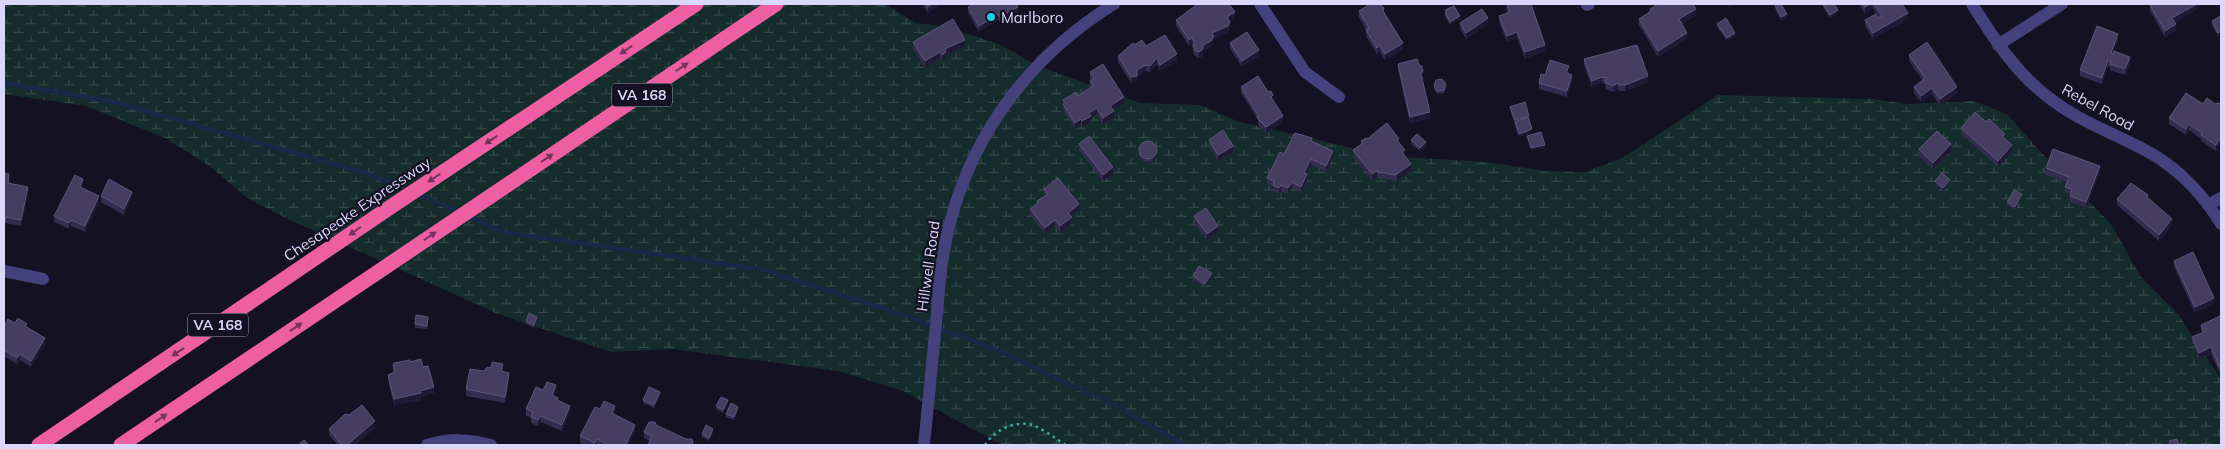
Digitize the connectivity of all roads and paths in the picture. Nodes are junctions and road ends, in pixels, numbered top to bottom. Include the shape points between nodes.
1 (696, 4) edge
2 (776, 4) edge
3 (1114, 4) edge
4 (1260, 4) edge
5 (1972, 4) edge
6 (2062, 4) edge
7 (1998, 45) junction
8 (1339, 97) dead end
9 (2221, 198) edge
10 (2208, 205) junction
11 (2221, 224) edge
12 (4, 271) edge
13 (43, 279) dead end
14 (39, 445) edge
15 (121, 445) edge
16 (427, 445) edge
17 (491, 445) edge
18 (924, 445) edge
19 (985, 445) edge
20 (1066, 445) edge

1 -> 14 highway, Chesapeake Expressway / VA 168
15 -> 2 highway, VA 168
3 - 18 street, Hillwell Road via 1066,37 1035,66 993,121 959,191 942,265
4 - 8 street via 1306,72
5 - 7 street, Rebel Road
6 - 7 street
7 - 10 street, Rebel Road via 2029,81 2051,100 2154,155 2172,168
9 - 10 street
10 - 11 street, Rebel Road
12 - 13 street
16 - 17 street via 445,439
19 - 20 path via 1003,427 1029,423

